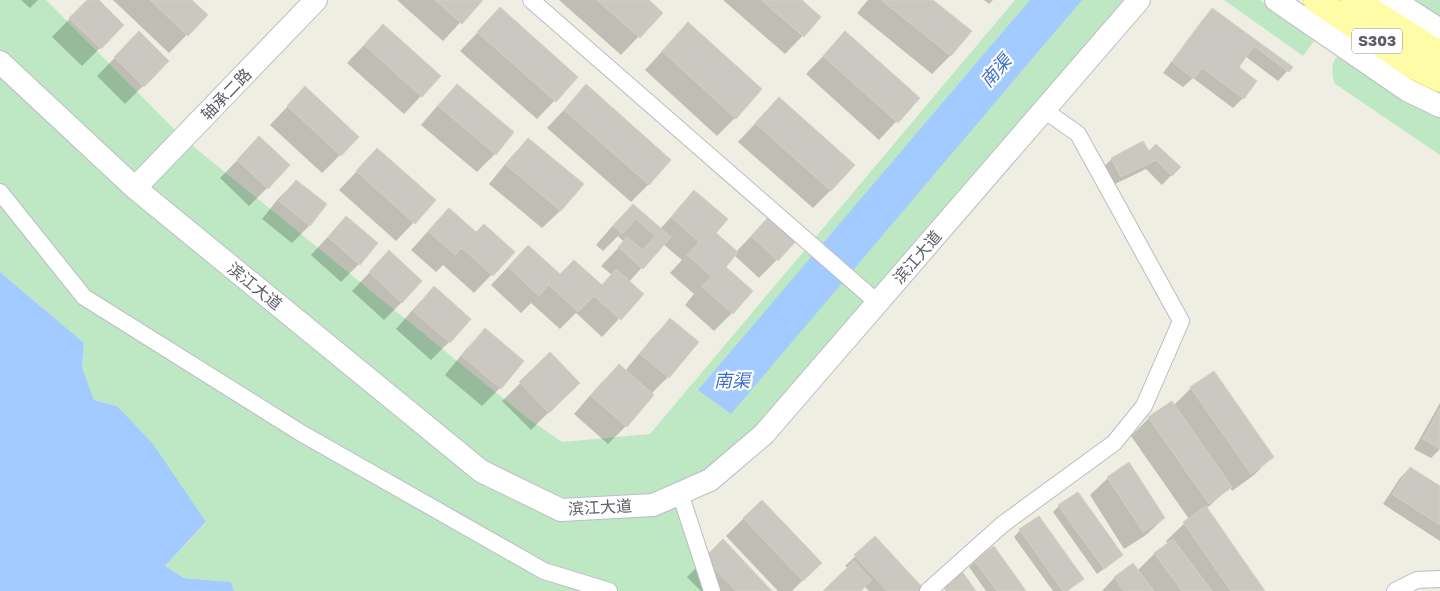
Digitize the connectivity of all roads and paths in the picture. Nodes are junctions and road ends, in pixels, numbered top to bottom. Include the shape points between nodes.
1 (316, 0) edge
2 (531, 0) edge
3 (1139, 0) edge
4 (1276, 0) edge
5 (1316, 0) edge
6 (1354, 0) edge
7 (1383, 0) edge
8 (1394, 0) edge
9 (1335, 40) junction
10 (1430, 49) edge
11 (1, 64) edge
12 (1440, 80) edge
13 (1440, 106) edge
14 (1044, 110) junction
15 (135, 188) junction
16 (0, 192) edge
17 (875, 300) junction
18 (680, 493) junction
19 (1440, 579) edge
20 (609, 591) edge
21 (712, 591) edge
22 (928, 591) edge
23 (1395, 591) edge

1 - 15 street, 轴承二路
2 - 17 street
3 - 14 street, 滨江大道
4 - 9 street
5 - 10 main road, S303
6 - 10 main road, S303
7 - 10 street
8 - 10 street
9 - 10 street
9 - 13 street via 1407,90
10 - 12 main road, S303
11 - 15 street, 滨江大道
14 - 17 street, 滨江大道
14 - 22 street via 1078,134 1181,321 1144,406 1114,443 1003,524
15 - 18 street, 滨江大道 via 481,471 562,510 653,504
16 - 20 street via 84,297 301,433 544,571
17 - 18 street, 滨江大道 via 764,434 710,480
18 - 21 street
19 - 23 street via 1417,580

